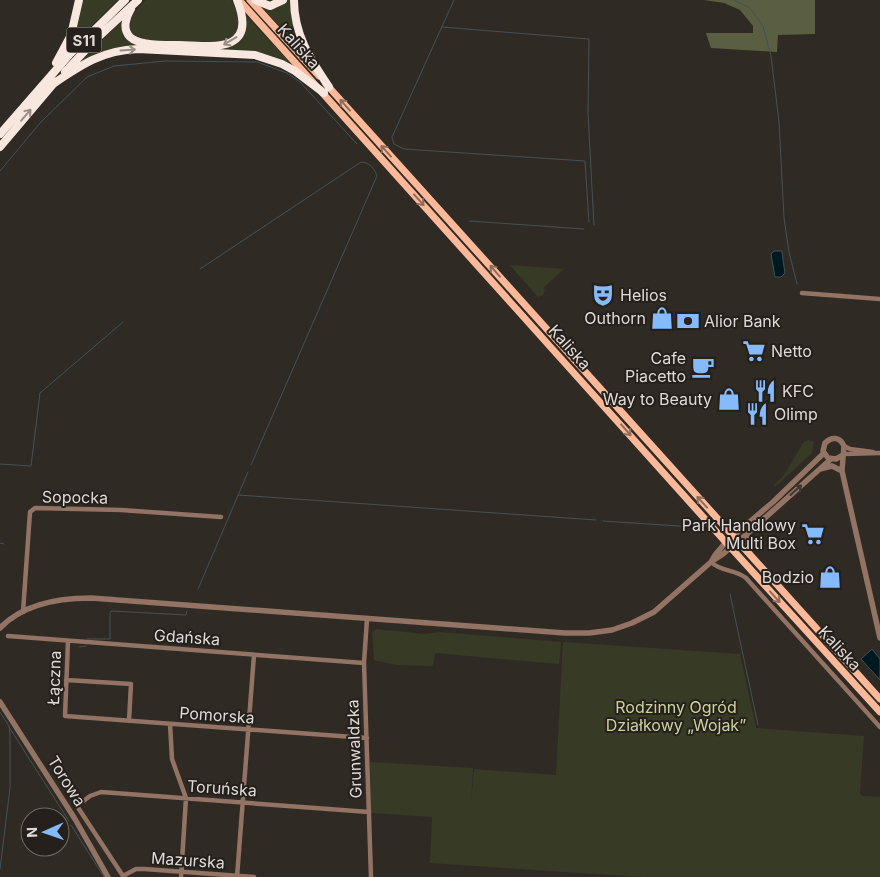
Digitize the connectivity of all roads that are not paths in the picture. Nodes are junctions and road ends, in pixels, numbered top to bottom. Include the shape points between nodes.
1 (79, 0) edge
2 (125, 0) edge
3 (238, 0) edge
4 (250, 0) edge
5 (255, 0) edge
6 (283, 0) edge
7 (294, 0) edge
8 (136, 2) edge
9 (44, 82) junction
10 (53, 84) junction
11 (326, 90) junction
12 (0, 134) edge
13 (0, 147) edge
14 (802, 293) dead end
15 (880, 299) edge
16 (844, 446) junction
17 (824, 453) junction
18 (878, 453) edge
19 (843, 454) junction
20 (832, 459) junction
21 (818, 470) junction
22 (842, 471) junction
23 (221, 517) dead end
24 (748, 533) junction
25 (736, 539) junction
26 (728, 545) junction
27 (751, 556) junction
28 (711, 562) junction
29 (23, 612) junction
30 (367, 620) junction
31 (0, 628) edge
32 (8, 636) dead end
33 (880, 638) edge
34 (68, 641) junction
35 (254, 655) junction
36 (364, 663) junction
37 (66, 680) junction
38 (880, 699) edge
39 (0, 702) edge
40 (880, 712) edge
41 (65, 716) joint
42 (129, 721) junction
43 (170, 724) junction
44 (880, 727) edge
45 (248, 730) junction
46 (366, 738) junction
47 (186, 798) junction
48 (243, 802) junction
49 (369, 812) junction
50 (181, 874) edge
51 (237, 876) edge
52 (108, 877) edge
53 (122, 877) edge
54 (254, 877) edge
55 (370, 877) edge

1 - 9 highway via 69,40
2 - 9 highway, S11
3 -> 8 highway via 242,30 229,43 212,47 135,41 125,26
3 - 11 main road, Kaliska
4 - 11 main road, Kaliska
5 - 6 highway via 270,6
7 - 11 highway via 301,41
8 - 10 highway, S11
9 - 12 highway, S11
10 -> 11 highway via 101,55 138,50 262,57 282,64
13 -> 10 highway, S11
25 -> 11 main road, Kaliska
11 -> 26 main road, Kaliska
14 - 15 street
16 - 17 street via 840,440 831,439 824,445
16 - 18 street
16 - 19 street
17 - 20 street
17 - 25 street
18 - 19 street
19 - 20 street
19 - 22 street
20 - 21 street
20 - 22 street
21 - 22 street via 832,466
24 -> 21 street
22 - 33 street
23 - 29 street, Sopocka via 35,508 30,512
24 - 25 street
24 - 27 street via 746,543
25 - 26 street
25 - 27 main road, Kaliska
26 - 28 street
26 -> 40 main road, Kaliska
27 - 38 main road, Kaliska
28 - 30 street via 654,612 632,623 597,632 565,633
28 - 44 street, Kaliska via 720,570 737,572 746,578
29 - 30 street via 55,601 91,598
29 - 31 street
30 - 36 street, Grunwaldzka
32 - 34 street, Gdańska
34 - 35 street, Gdańska
34 - 37 street, Łączna
35 - 36 street, Gdańska
35 - 45 street
36 - 46 street, Grunwaldzka
37 - 41 street, Łączna
37 - 42 street via 132,684
39 - 52 street, Torowa
41 - 42 street, Pomorska
42 - 43 street, Pomorska
43 - 45 street, Pomorska
43 - 47 street via 172,759
45 - 46 street, Pomorska
45 - 48 street
46 - 49 street, Grunwaldzka
47 - 48 street, Toruńska
47 - 50 street
47 - 53 street, Toruńska via 101,792 76,806
48 - 49 street, Toruńska
48 - 51 street
49 - 55 street, Grunwaldzka
50 - 51 street, Mazurska
50 - 53 street, Mazurska via 136,869
51 - 54 street, Mazurska

